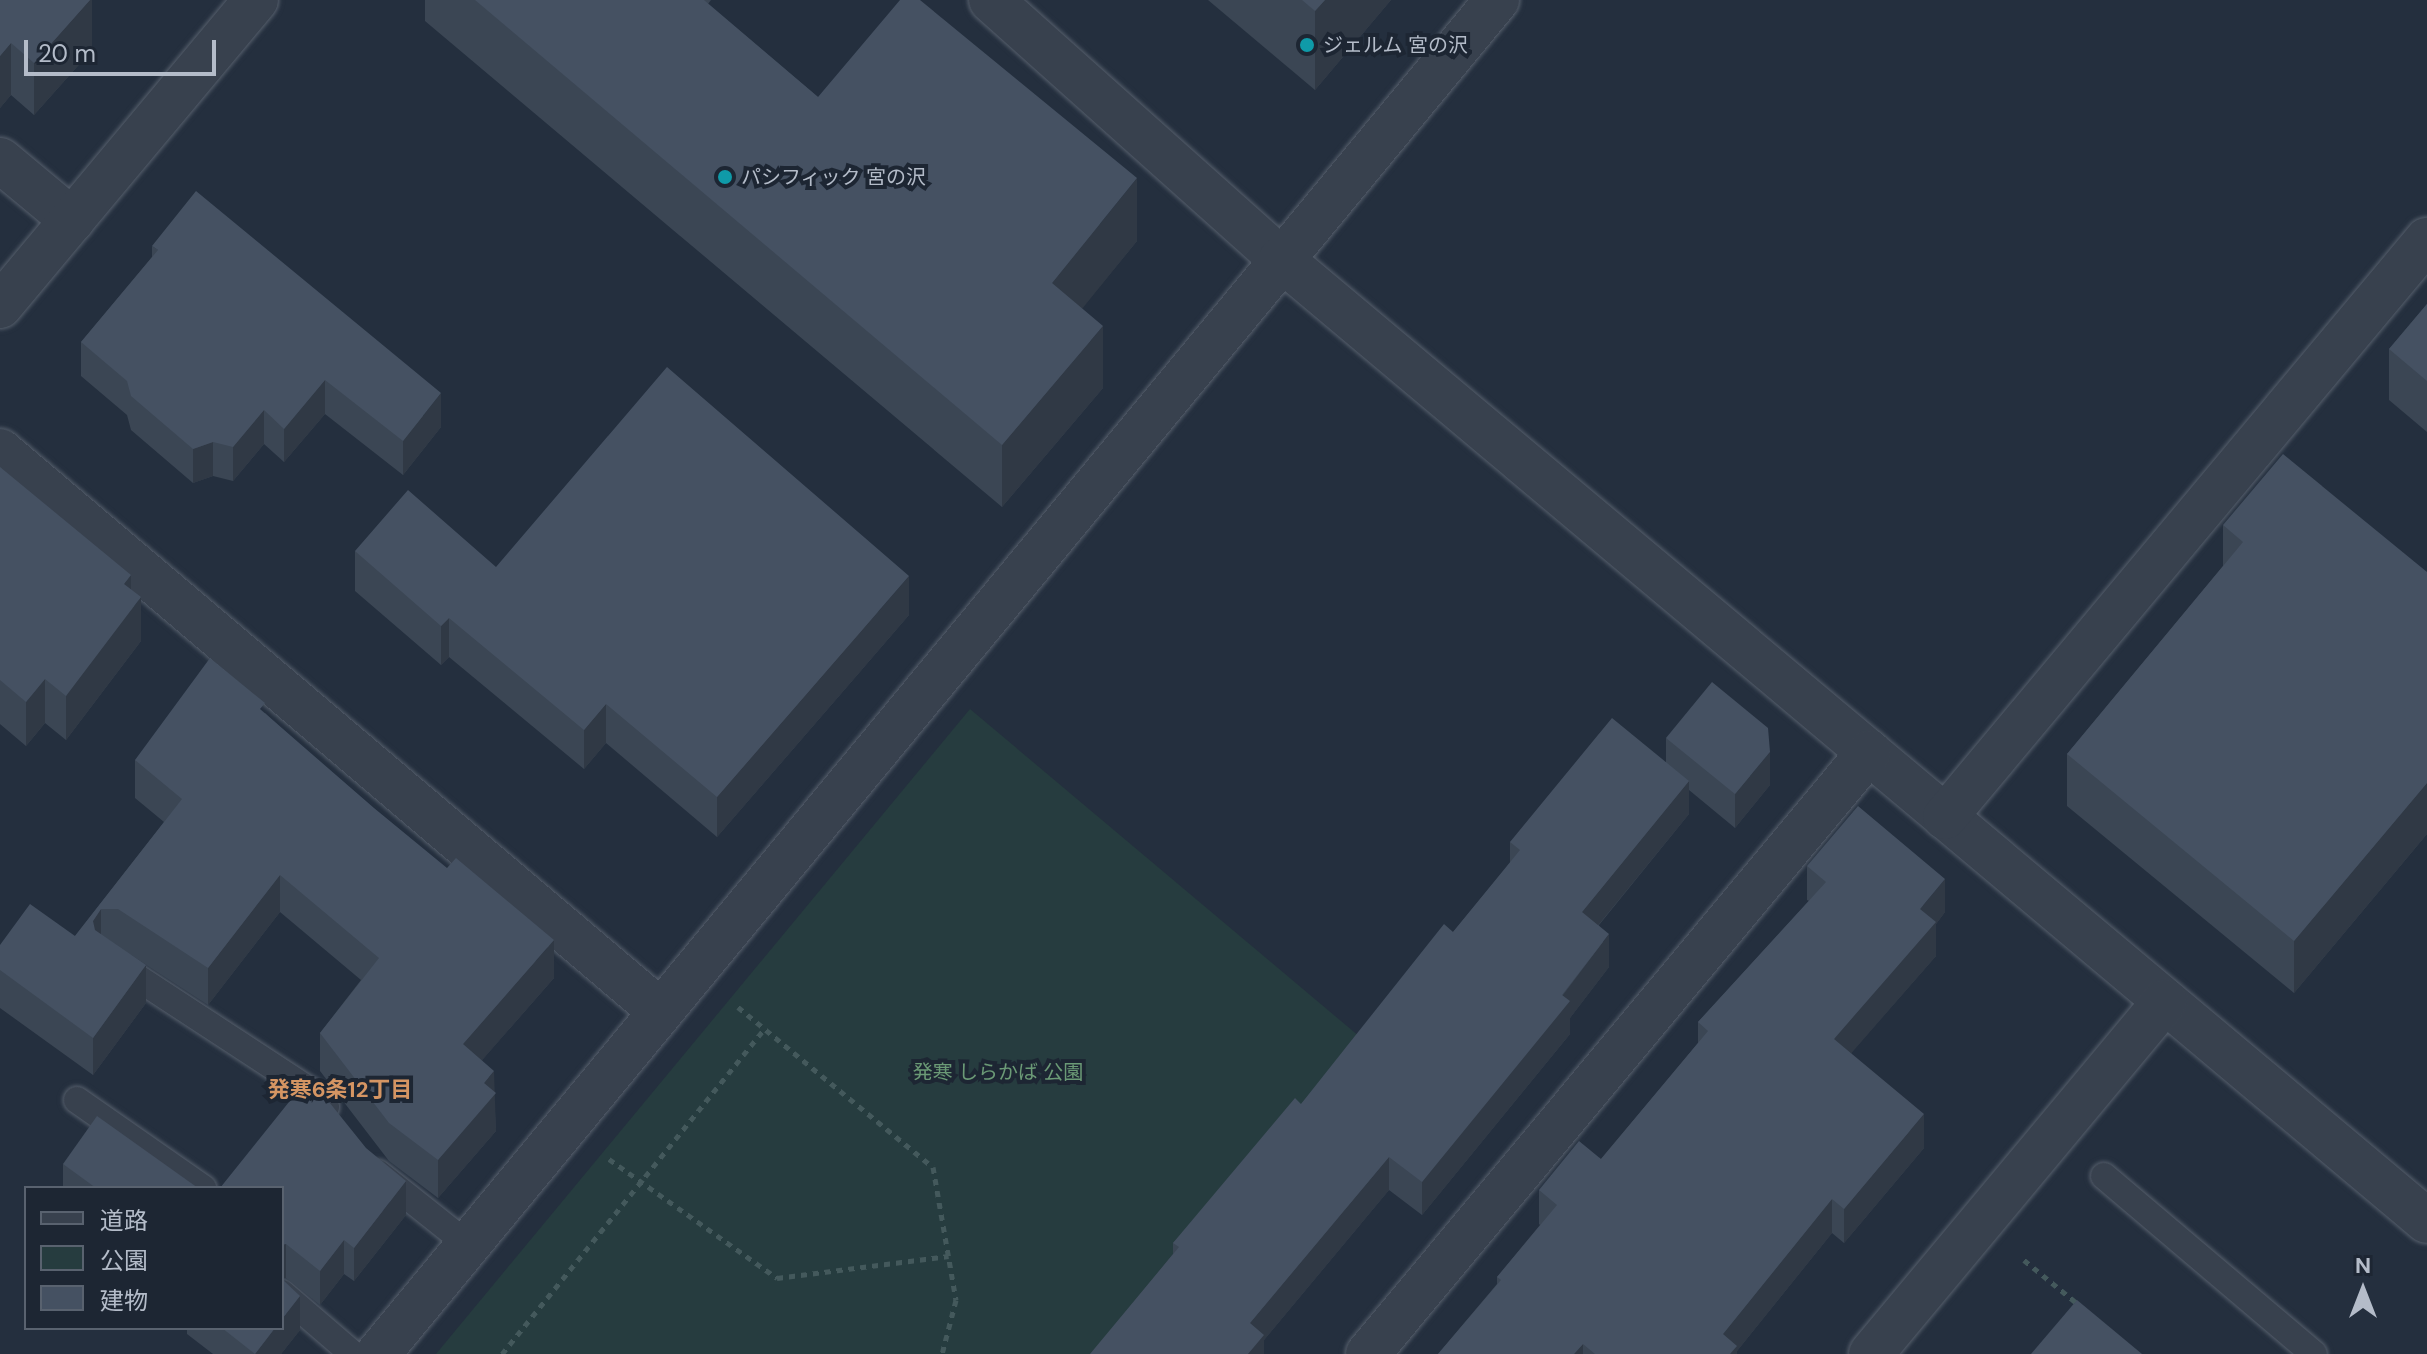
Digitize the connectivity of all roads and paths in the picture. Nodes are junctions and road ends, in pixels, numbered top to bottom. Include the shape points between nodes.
1 (256, 0) edge
2 (991, 0) edge
3 (1497, 0) edge
4 (0, 160) edge
5 (72, 220) junction
6 (2427, 240) edge
7 (1281, 259) junction
8 (0, 306) edge
9 (0, 451) edge
10 (1869, 752) junction
11 (1945, 817) junction
12 (109, 960) edge
13 (2165, 1001) junction
14 (734, 1003) dead end
15 (659, 1010) junction
16 (764, 1029) junction
17 (77, 1100) dead end
18 (343, 1128) edge
19 (361, 1150) edge
20 (606, 1157) dead end
21 (2104, 1176) dead end
22 (640, 1183) junction
23 (200, 1186) edge
24 (2427, 1221) edge
25 (466, 1243) junction
26 (949, 1256) junction
27 (2020, 1256) dead end
28 (284, 1295) edge
29 (2090, 1313) edge
30 (353, 1354) edge
31 (378, 1354) edge
32 (502, 1354) edge
33 (942, 1354) edge
34 (1368, 1354) edge
35 (1871, 1354) edge
36 (2314, 1354) edge

1 - 5 street
2 - 7 street
3 - 7 street
4 - 5 street
5 - 8 street
6 - 11 street
7 - 10 street
7 - 15 street
9 - 15 street
10 - 11 street
10 - 34 street
11 - 13 street
12 - 18 lane via 317,1095
13 - 24 street
13 - 35 street
14 - 16 path
15 - 25 street
16 - 22 path
16 - 26 path via 933,1167
17 - 23 lane
19 - 25 lane via 378,1172
20 - 22 path
21 - 36 lane
22 - 26 path via 777,1278
22 - 32 path
25 - 31 street
26 - 33 path via 956,1300
27 - 29 path
28 - 30 lane

